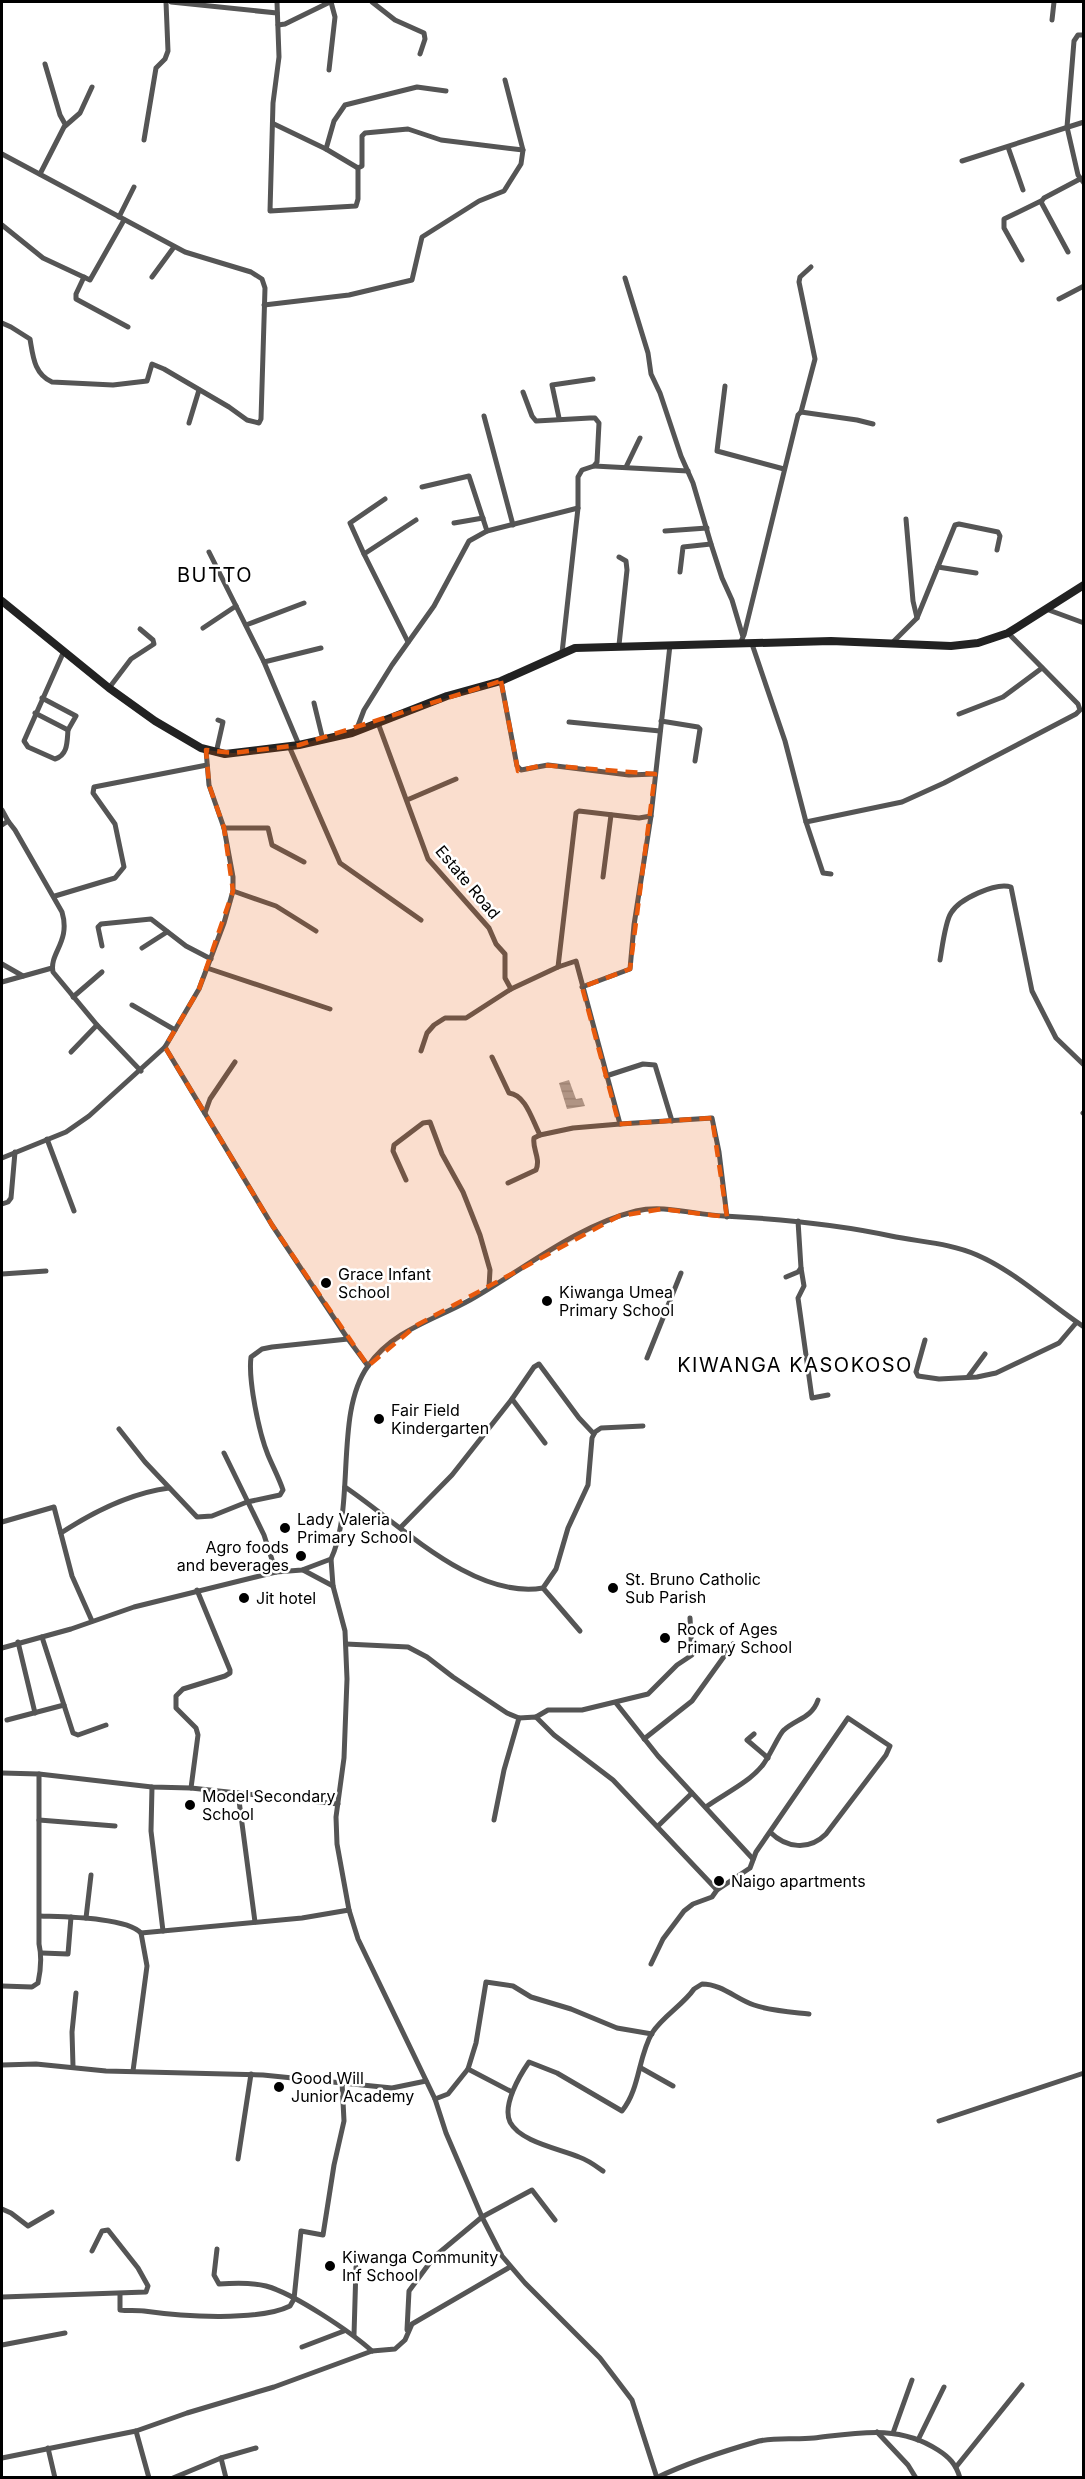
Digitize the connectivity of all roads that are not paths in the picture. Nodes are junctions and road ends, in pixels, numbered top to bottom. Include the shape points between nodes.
1 (166, 2) edge
2 (171, 2) edge
3 (277, 2) edge
4 (331, 2) edge
5 (372, 2) edge
6 (1054, 2) edge
7 (216, 4) edge
8 (278, 13) junction
9 (1052, 20) dead end
10 (278, 26) junction
11 (1083, 35) edge
12 (420, 54) dead end
13 (45, 64) dead end
14 (329, 70) dead end
15 (505, 80) dead end
16 (92, 87) dead end
17 (446, 91) dead end
18 (1083, 122) edge
19 (65, 124) junction
20 (274, 124) junction
21 (1067, 127) junction
22 (144, 140) dead end
23 (1008, 147) junction
24 (326, 149) junction
25 (523, 150) junction
26 (2, 154) edge
27 (962, 161) dead end
28 (358, 168) junction
29 (40, 174) junction
30 (1082, 181) edge
31 (134, 187) dead end
32 (1023, 190) dead end
33 (1041, 201) junction
34 (122, 219) junction
35 (2, 225) edge
36 (174, 247) junction
37 (1068, 252) dead end
38 (1022, 260) dead end
39 (811, 267) dead end
40 (84, 277) junction
41 (152, 277) dead end
42 (625, 278) dead end
43 (1083, 286) edge
44 (1059, 299) dead end
45 (264, 305) junction
46 (2, 323) edge
47 (128, 327) dead end
48 (593, 379) dead end
49 (725, 387) dead end
50 (199, 390) junction
51 (523, 392) dead end
52 (801, 412) junction
53 (484, 416) dead end
54 (559, 418) junction
55 (189, 423) dead end
56 (873, 424) dead end
57 (640, 438) dead end
58 (594, 466) junction
59 (626, 467) junction
60 (784, 469) junction
61 (687, 471) junction
62 (422, 487) dead end
63 (385, 499) dead end
64 (578, 508) junction
65 (483, 518) junction
66 (906, 519) dead end
67 (416, 520) dead end
68 (454, 523) dead end
69 (513, 525) junction
70 (707, 528) junction
71 (487, 531) junction
72 (666, 531) dead end
73 (711, 544) junction
74 (997, 550) dead end
75 (209, 552) dead end
76 (364, 554) junction
77 (619, 557) dead end
78 (938, 567) junction
79 (680, 572) dead end
80 (976, 573) dead end
81 (1083, 585) edge
82 (2, 601) edge
83 (304, 603) dead end
84 (236, 606) junction
85 (1046, 609) junction
86 (917, 618) junction
87 (1083, 623) edge
88 (246, 625) junction
89 (203, 628) dead end
90 (140, 629) dead end
91 (1008, 633) junction
92 (741, 641) junction
93 (408, 642) junction
94 (892, 643) junction
95 (752, 644) junction
96 (619, 645) junction
97 (670, 645) junction
98 (321, 648) dead end
99 (64, 651) junction
100 (562, 652) junction
101 (264, 662) junction
102 (1042, 668) junction
103 (501, 681) junction
104 (109, 688) junction
105 (42, 698) junction
106 (314, 703) dead end
107 (35, 713) junction
108 (959, 714) dead end
109 (218, 720) dead end
110 (661, 721) junction
111 (569, 722) dead end
112 (378, 723) junction
113 (68, 730) junction
114 (356, 731) junction
115 (660, 731) junction
116 (324, 740) junction
117 (299, 745) junction
118 (289, 746) junction
119 (206, 750) junction
120 (216, 753) junction
121 (695, 761) dead end
122 (207, 765) junction
123 (655, 774) junction
124 (456, 779) dead end
125 (407, 800) junction
126 (2, 810) edge
127 (611, 815) junction
128 (651, 816) junction
129 (8, 821) junction
130 (806, 822) junction
131 (2, 825) edge
132 (224, 828) junction
133 (304, 862) dead end
134 (831, 874) dead end
135 (603, 877) dead end
136 (232, 891) junction
137 (55, 896) junction
138 (421, 920) dead end
139 (167, 932) junction
140 (316, 932) dead end
141 (102, 946) dead end
142 (142, 948) dead end
143 (211, 959) junction
144 (940, 960) dead end
145 (2, 964) edge
146 (558, 967) junction
147 (52, 968) junction
148 (207, 968) junction
149 (102, 972) dead end
150 (23, 976) junction
151 (2, 982) edge
152 (582, 987) junction
153 (511, 989) junction
154 (73, 997) junction
155 (132, 1005) dead end
156 (330, 1009) dead end
157 (97, 1025) junction
158 (175, 1030) junction
159 (165, 1047) junction
160 (422, 1051) dead end
161 (71, 1052) dead end
162 (492, 1057) dead end
163 (235, 1062) dead end
164 (1083, 1065) edge
165 (141, 1071) junction
166 (606, 1076) junction
167 (205, 1113) junction
168 (672, 1121) junction
169 (620, 1124) junction
170 (540, 1135) junction
171 (47, 1139) junction
172 (15, 1152) junction
173 (2, 1158) edge
174 (406, 1180) dead end
175 (508, 1183) dead end
176 (2, 1203) edge
177 (74, 1211) dead end
178 (727, 1217) junction
179 (798, 1221) junction
180 (801, 1268) junction
181 (46, 1271) dead end
182 (681, 1273) dead end
183 (2, 1274) edge
184 (786, 1277) dead end
185 (489, 1287) junction
186 (1076, 1323) junction
187 (1083, 1328) edge
188 (348, 1339) junction
189 (925, 1340) dead end
190 (985, 1354) dead end
191 (647, 1358) dead end
192 (368, 1366) junction
193 (968, 1377) junction
194 (828, 1395) dead end
195 (512, 1399) junction
196 (643, 1426) dead end
197 (119, 1429) dead end
198 (594, 1434) junction
199 (545, 1443) dead end
200 (224, 1453) dead end
201 (345, 1487) junction
202 (169, 1488) junction
203 (247, 1502) junction
204 (2, 1522) edge
205 (401, 1527) junction
206 (61, 1533) junction
207 (332, 1559) junction
208 (302, 1570) junction
209 (276, 1572) junction
210 (333, 1586) junction
211 (543, 1588) junction
212 (197, 1590) junction
213 (690, 1618) dead end
214 (92, 1621) junction
215 (580, 1631) dead end
216 (42, 1636) junction
217 (18, 1642) junction
218 (346, 1644) junction
219 (733, 1644) dead end
220 (2, 1648) edge
221 (818, 1700) dead end
222 (616, 1703) junction
223 (64, 1705) junction
224 (35, 1713) junction
225 (536, 1717) junction
226 (519, 1719) junction
227 (7, 1720) dead end
228 (106, 1725) dead end
229 (754, 1734) dead end
230 (644, 1739) junction
231 (768, 1758) junction
232 (2, 1773) edge
233 (39, 1774) junction
234 (152, 1787) junction
235 (192, 1788) junction
236 (238, 1793) junction
237 (692, 1793) junction
238 (338, 1804) junction
239 (706, 1807) junction
240 (39, 1820) junction
241 (494, 1820) dead end
242 (115, 1826) dead end
243 (658, 1826) junction
244 (770, 1832) junction
245 (753, 1859) junction
246 (91, 1875) dead end
247 (717, 1890) junction
248 (350, 1910) junction
249 (40, 1916) junction
250 (71, 1917) junction
251 (86, 1918) junction
252 (255, 1922) junction
253 (163, 1931) junction
254 (141, 1933) junction
255 (42, 1953) junction
256 (651, 1964) dead end
257 (2, 1986) edge
258 (76, 1994) dead end
259 (809, 2014) dead end
260 (652, 2034) junction
261 (2, 2065) edge
262 (73, 2066) junction
263 (468, 2068) junction
264 (641, 2068) junction
265 (133, 2071) junction
266 (1083, 2073) edge
267 (251, 2074) junction
268 (426, 2081) junction
269 (342, 2082) junction
270 (673, 2086) dead end
271 (512, 2092) junction
272 (435, 2099) junction
273 (939, 2121) dead end
274 (238, 2159) dead end
275 (603, 2171) dead end
276 (2, 2209) edge
277 (52, 2212) dead end
278 (482, 2217) junction
279 (555, 2220) dead end
280 (217, 2249) dead end
281 (92, 2251) dead end
282 (356, 2267) dead end
283 (510, 2267) junction
284 (120, 2294) junction
285 (2, 2297) edge
286 (294, 2299) junction
287 (345, 2331) junction
288 (65, 2333) dead end
289 (354, 2335) junction
290 (407, 2335) junction
291 (2, 2345) edge
292 (302, 2347) dead end
293 (372, 2351) junction
294 (912, 2380) dead end
295 (1022, 2385) dead end
296 (944, 2387) dead end
297 (136, 2431) junction
298 (877, 2432) junction
299 (894, 2433) junction
300 (918, 2440) junction
301 (48, 2448) junction
302 (256, 2448) dead end
303 (2, 2458) edge
304 (221, 2458) junction
305 (957, 2466) junction
306 (657, 2477) edge
307 (55, 2478) edge
308 (149, 2478) edge
309 (173, 2478) edge
310 (226, 2478) edge
311 (916, 2478) edge
312 (960, 2478) edge

1 - 22 street via 168,51 156,68
2 - 7 street
3 - 8 street
4 - 10 street
4 - 14 street via 334,17
5 - 12 street via 395,20 424,33
6 - 9 street
7 - 8 street
8 - 10 street
10 - 20 street
11 - 21 street via 1074,41
13 - 19 street
15 - 25 street
16 - 19 street via 80,113
17 - 24 street via 417,87 345,105 334,121
18 - 21 street
19 - 29 street
20 - 24 street
20 - 28 street via 270,211 354,207 358,202
21 - 23 street
21 - 30 street
23 - 27 street
23 - 32 street
24 - 28 street
25 - 28 street via 450,141 403,129 363,134 362,166
25 - 45 street via 521,164 504,191 479,201 422,237 412,280 348,295
26 - 29 street
29 - 34 street
30 - 33 street
31 - 34 street
33 - 37 street
33 - 38 street via 1004,219 1004,228
34 - 36 street
34 - 40 street via 92,279
35 - 40 street via 43,258
36 - 41 street
36 - 45 street via 258,275 265,284
39 - 52 street via 799,282 815,359
40 - 47 street via 76,299
42 - 61 street via 651,374
43 - 44 street
45 - 50 street via 260,422 249,422
46 - 50 street via 30,339 36,368 52,382 113,385 147,381 152,364
48 - 54 street via 552,385
49 - 60 street via 717,451
50 - 55 street
51 - 54 street via 534,420
52 - 56 street
52 - 60 street via 796,418
53 - 69 street
54 - 58 street via 598,421
57 - 59 street
58 - 59 street
58 - 64 street via 579,472
59 - 61 street
60 - 92 street
61 - 70 street
62 - 65 street via 469,476
63 - 76 street via 350,523
64 - 69 street
64 - 100 street
65 - 68 street
65 - 71 street
66 - 86 street
67 - 76 street
69 - 71 street
70 - 72 street
70 - 73 street
71 - 93 street via 466,544 434,606
73 - 79 street via 683,547
73 - 92 street via 732,600
74 - 78 street via 998,532 958,524
75 - 84 street
76 - 93 street
77 - 96 street via 626,561 627,570
78 - 80 street
78 - 86 street
81 - 85 street
82 - 99 street
83 - 88 street
84 - 88 street
84 - 89 street
85 - 87 street
85 - 91 street
86 - 94 street
88 - 101 street
90 - 104 street via 154,644 131,659
91 - 94 street via 967,645
91 - 102 street
92 - 95 street
92 - 97 street
93 - 114 street via 364,710
94 - 95 street
95 - 130 street via 785,741
96 - 97 street
96 - 100 street
97 - 110 street
98 - 101 street
99 - 104 street
99 - 105 street
100 - 103 street
101 - 117 street
102 - 108 street via 1003,697
102 - 130 street via 1078,704 1077,714 902,802
103 - 112 street via 447,696
103 - 123 street via 517,766 521,770 548,765 629,775
104 - 119 street via 178,736
105 - 107 street
105 - 113 street via 76,716
106 - 116 street
107 - 113 street
107 - 113 street via 24,741 28,747 59,758 67,744
109 - 120 street via 224,722
110 - 115 street
110 - 121 street via 700,729
111 - 115 street
112 - 114 street
112 - 125 street, Estate Road
114 - 116 street
115 - 123 street
116 - 117 street
117 - 118 street
118 - 120 street
118 - 138 street via 340,863
119 - 120 street
119 - 122 street
122 - 132 street via 211,796
122 - 137 street via 94,787 93,793 115,824 124,867 115,878
123 - 128 street
124 - 125 street
125 - 153 street, Estate Road via 428,859 477,914 505,954 505,978
126 - 129 street
127 - 128 street
127 - 135 street
127 - 146 street via 579,811 575,815
128 - 152 street via 630,969
129 - 131 street
129 - 137 street
130 - 134 street via 823,873
132 - 133 street via 268,828 272,845
132 - 136 street
136 - 140 street via 276,906
136 - 143 street
137 - 147 street via 66,927
139 - 141 street via 151,920 101,924 98,927
139 - 142 street
139 - 143 street
143 - 148 street
144 - 164 street via 951,913 985,890 1011,886 1032,991 1056,1038
145 - 150 street
146 - 152 street via 576,961
146 - 153 street
147 - 150 street
147 - 154 street
148 - 156 street
148 - 158 street
149 - 154 street
150 - 151 street
152 - 166 street
153 - 160 street via 466,1018 445,1018 434,1025 427,1033
154 - 157 street
155 - 158 street
157 - 161 street
157 - 165 street
158 - 159 street
159 - 165 street
159 - 167 street
162 - 170 street via 509,1093 523,1099
163 - 167 street
165 - 171 street via 79,1125
166 - 168 street via 644,1064 655,1065
166 - 169 street
167 - 188 street via 260,1206
168 - 169 street
168 - 178 street via 712,1118
169 - 170 street
170 - 175 street via 533,1144 539,1164 536,1170
171 - 172 street
171 - 177 street
172 - 173 street
172 - 176 street via 11,1198
174 - 185 street via 394,1145 430,1122 480,1235 490,1270
178 - 179 street
178 - 185 street via 662,1209 629,1213 528,1262
179 - 180 street
179 - 186 street via 938,1243 977,1255 1009,1273
180 - 184 street
180 - 194 street via 804,1286 798,1298 812,1398
181 - 183 street
182 - 191 street
185 - 192 street via 395,1338
186 - 187 street
186 - 193 street via 1059,1343 996,1373
188 - 192 street
188 - 203 street via 272,1347 251,1357 250,1372 265,1447 283,1490 280,1495
189 - 193 street via 916,1370 918,1376
190 - 193 street
192 - 201 street via 354,1399
195 - 198 street via 539,1364
195 - 199 street
195 - 205 street via 452,1475
196 - 198 street via 601,1428
197 - 202 street
198 - 211 street via 588,1485 555,1569
200 - 203 street
201 - 205 street
201 - 207 street
202 - 203 street via 196,1517 212,1516
202 - 206 street via 121,1502
203 - 209 street via 264,1535
204 - 206 street via 54,1507
205 - 211 street via 473,1577 517,1588
206 - 214 street via 72,1576
207 - 208 street
207 - 210 street
208 - 209 street
208 - 210 street
209 - 212 street
210 - 218 street
211 - 215 street
212 - 214 street
212 - 235 street via 230,1673 183,1689 176,1696 176,1708 198,1735
213 - 222 street via 692,1655 648,1694
214 - 216 street
216 - 217 street
216 - 223 street
217 - 220 street
217 - 224 street
218 - 226 street via 408,1647
218 - 238 street via 346,1733
219 - 230 street via 692,1701
221 - 231 street via 806,1718 782,1731
222 - 225 street via 582,1710 548,1710
222 - 230 street
223 - 224 street
223 - 228 street via 75,1735
224 - 227 street
225 - 226 street
225 - 243 street via 613,1780
226 - 241 street
229 - 231 street via 747,1740
230 - 237 street
231 - 239 street via 754,1774
232 - 233 street
233 - 234 street
233 - 240 street
234 - 235 street
234 - 253 street via 151,1832
235 - 236 street
236 - 238 street
236 - 252 street
237 - 239 street
237 - 243 street
238 - 248 street via 337,1844
239 - 245 street
240 - 242 street
240 - 249 street
243 - 247 street
244 - 244 street via 782,1842 817,1842 890,1746 848,1718
244 - 245 street
245 - 247 street via 750,1868
246 - 251 street
247 - 256 street via 712,1897 684,1911 663,1939
248 - 252 street
248 - 268 street via 358,1939
249 - 250 street
249 - 255 street
250 - 251 street
250 - 255 street via 68,1954
251 - 254 street via 129,1924
252 - 253 street
253 - 254 street
254 - 265 street via 147,1966
255 - 257 street via 38,1983
258 - 262 street
259 - 260 street via 758,2006 742,2001 724,1988 702,1984
260 - 263 street via 617,2028 537,2000 513,1986 486,1982
260 - 264 street
261 - 262 street
262 - 265 street
263 - 271 street
263 - 272 street via 448,2094
264 - 270 street
264 - 271 street via 622,2111 531,2062
265 - 267 street
266 - 273 street
267 - 269 street
267 - 274 street
268 - 269 street via 397,2088
268 - 272 street
269 - 286 street via 344,2121 322,2235 301,2231
271 - 275 street via 508,2114 514,2127
272 - 278 street
276 - 277 street via 28,2226
278 - 279 street via 532,2190
278 - 283 street
278 - 290 street via 434,2257 408,2291
280 - 286 street via 214,2275 219,2284 263,2285
281 - 284 street via 102,2231 108,2230 138,2268 148,2286 146,2292
282 - 289 street
283 - 290 street via 412,2324
283 - 306 street via 600,2358 627,2392
284 - 285 street
284 - 286 street via 122,2311 184,2315 256,2314 285,2309
286 - 287 street
287 - 289 street
287 - 292 street
288 - 291 street
289 - 293 street
290 - 293 street via 395,2349
293 - 297 street
294 - 299 street
295 - 305 street
296 - 300 street
297 - 301 street
297 - 308 street
298 - 299 street
298 - 306 street via 760,2441 686,2463
298 - 311 street
299 - 300 street
300 - 305 street via 949,2457
301 - 303 street
301 - 307 street
302 - 304 street
304 - 309 street
304 - 310 street
305 - 312 street

